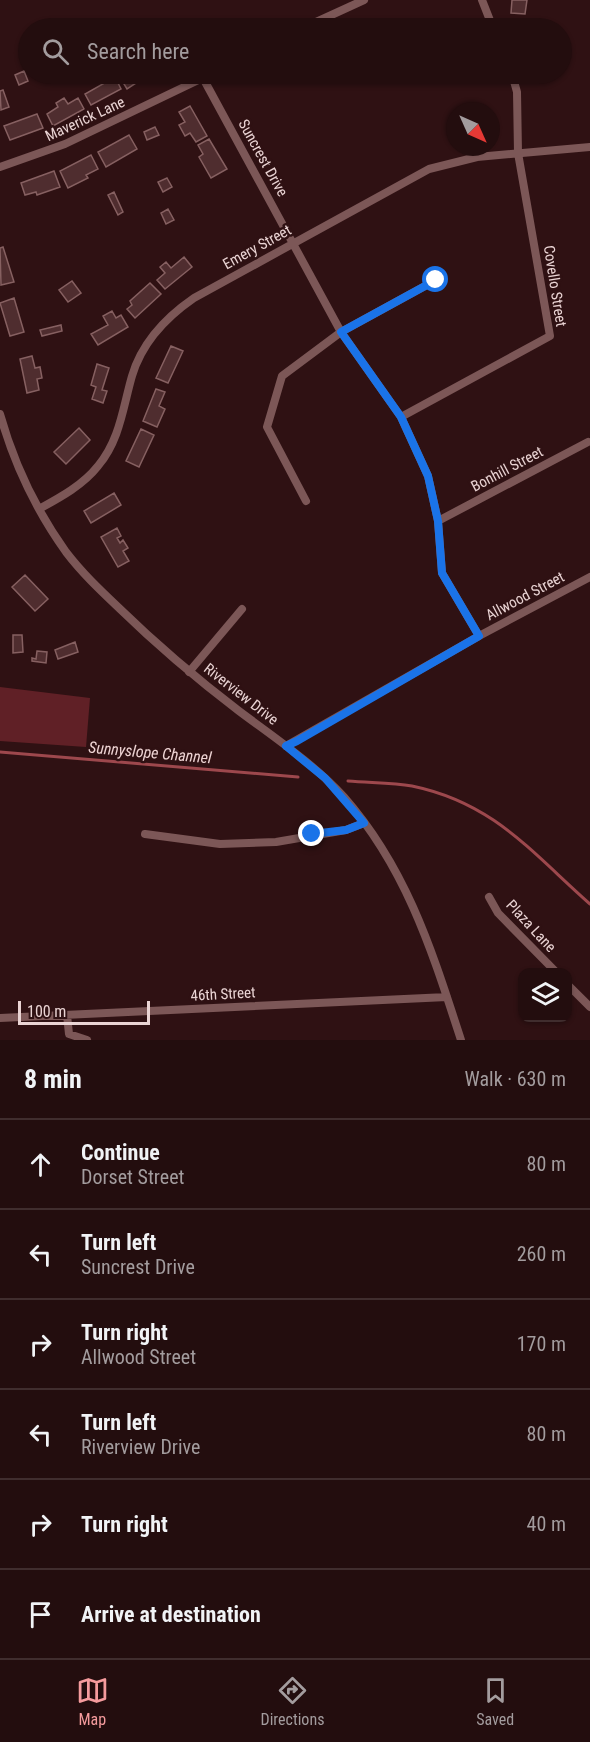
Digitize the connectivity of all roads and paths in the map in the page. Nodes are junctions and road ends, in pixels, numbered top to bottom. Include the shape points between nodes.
1 (364, 0) edge
2 (482, 0) edge
3 (325, 18) edge
4 (490, 18) edge
5 (190, 84) edge
6 (211, 84) edge
7 (515, 84) edge
8 (590, 147) edge
9 (518, 153) junction
10 (0, 167) edge
11 (293, 243) junction
12 (436, 280) dead end
13 (341, 332) junction
14 (0, 414) edge
15 (401, 417) junction
16 (588, 441) dead end
17 (306, 501) dead end
18 (39, 509) junction
19 (438, 521) junction
20 (590, 577) edge
21 (242, 609) dead end
22 (479, 636) junction
23 (189, 672) junction
24 (286, 746) junction
25 (364, 823) junction
26 (145, 834) dead end
27 (489, 897) dead end
28 (551, 968) edge
29 (572, 990) edge
30 (447, 997) junction
31 (590, 1007) edge
32 (67, 1016) junction
33 (0, 1018) edge
34 (87, 1040) edge
35 (460, 1040) edge

1 - 3 street
2 - 4 street
5 - 10 street, Maverick Lane via 65,144
6 - 11 street, Suncrest Drive
7 - 9 street, Covello Street
8 - 9 street, Emery Street
9 - 11 street, Emery Street via 477,157 429,169
9 - 15 street, Covello Street via 550,336
11 - 13 street, Suncrest Drive
11 - 18 street, Emery Street via 194,298 164,321 140,356 108,453 86,479
12 - 13 street
13 - 15 street, Suncrest Drive
13 - 17 street via 282,376 267,427
14 - 18 street, Riverview Drive via 18,468
15 - 19 street, Suncrest Drive via 428,476
16 - 19 street, Bonhill Street
18 - 23 street, Riverview Drive via 84,574
19 - 22 street, Suncrest Drive via 442,573
20 - 22 street, Allwood Street
21 - 23 street
22 - 24 street, Allwood Street
23 - 24 street, Riverview Drive
24 - 25 street, Riverview Drive via 325,778
25 - 26 street via 346,830 276,842 220,844
25 - 30 street, Riverview Drive via 408,894
27 - 28 street, Plaza Lane via 498,913
29 - 31 street
30 - 32 street, 46th Street
30 - 35 street, Riverview Drive
32 - 33 street, 46th Street
32 - 34 street via 69,1034

